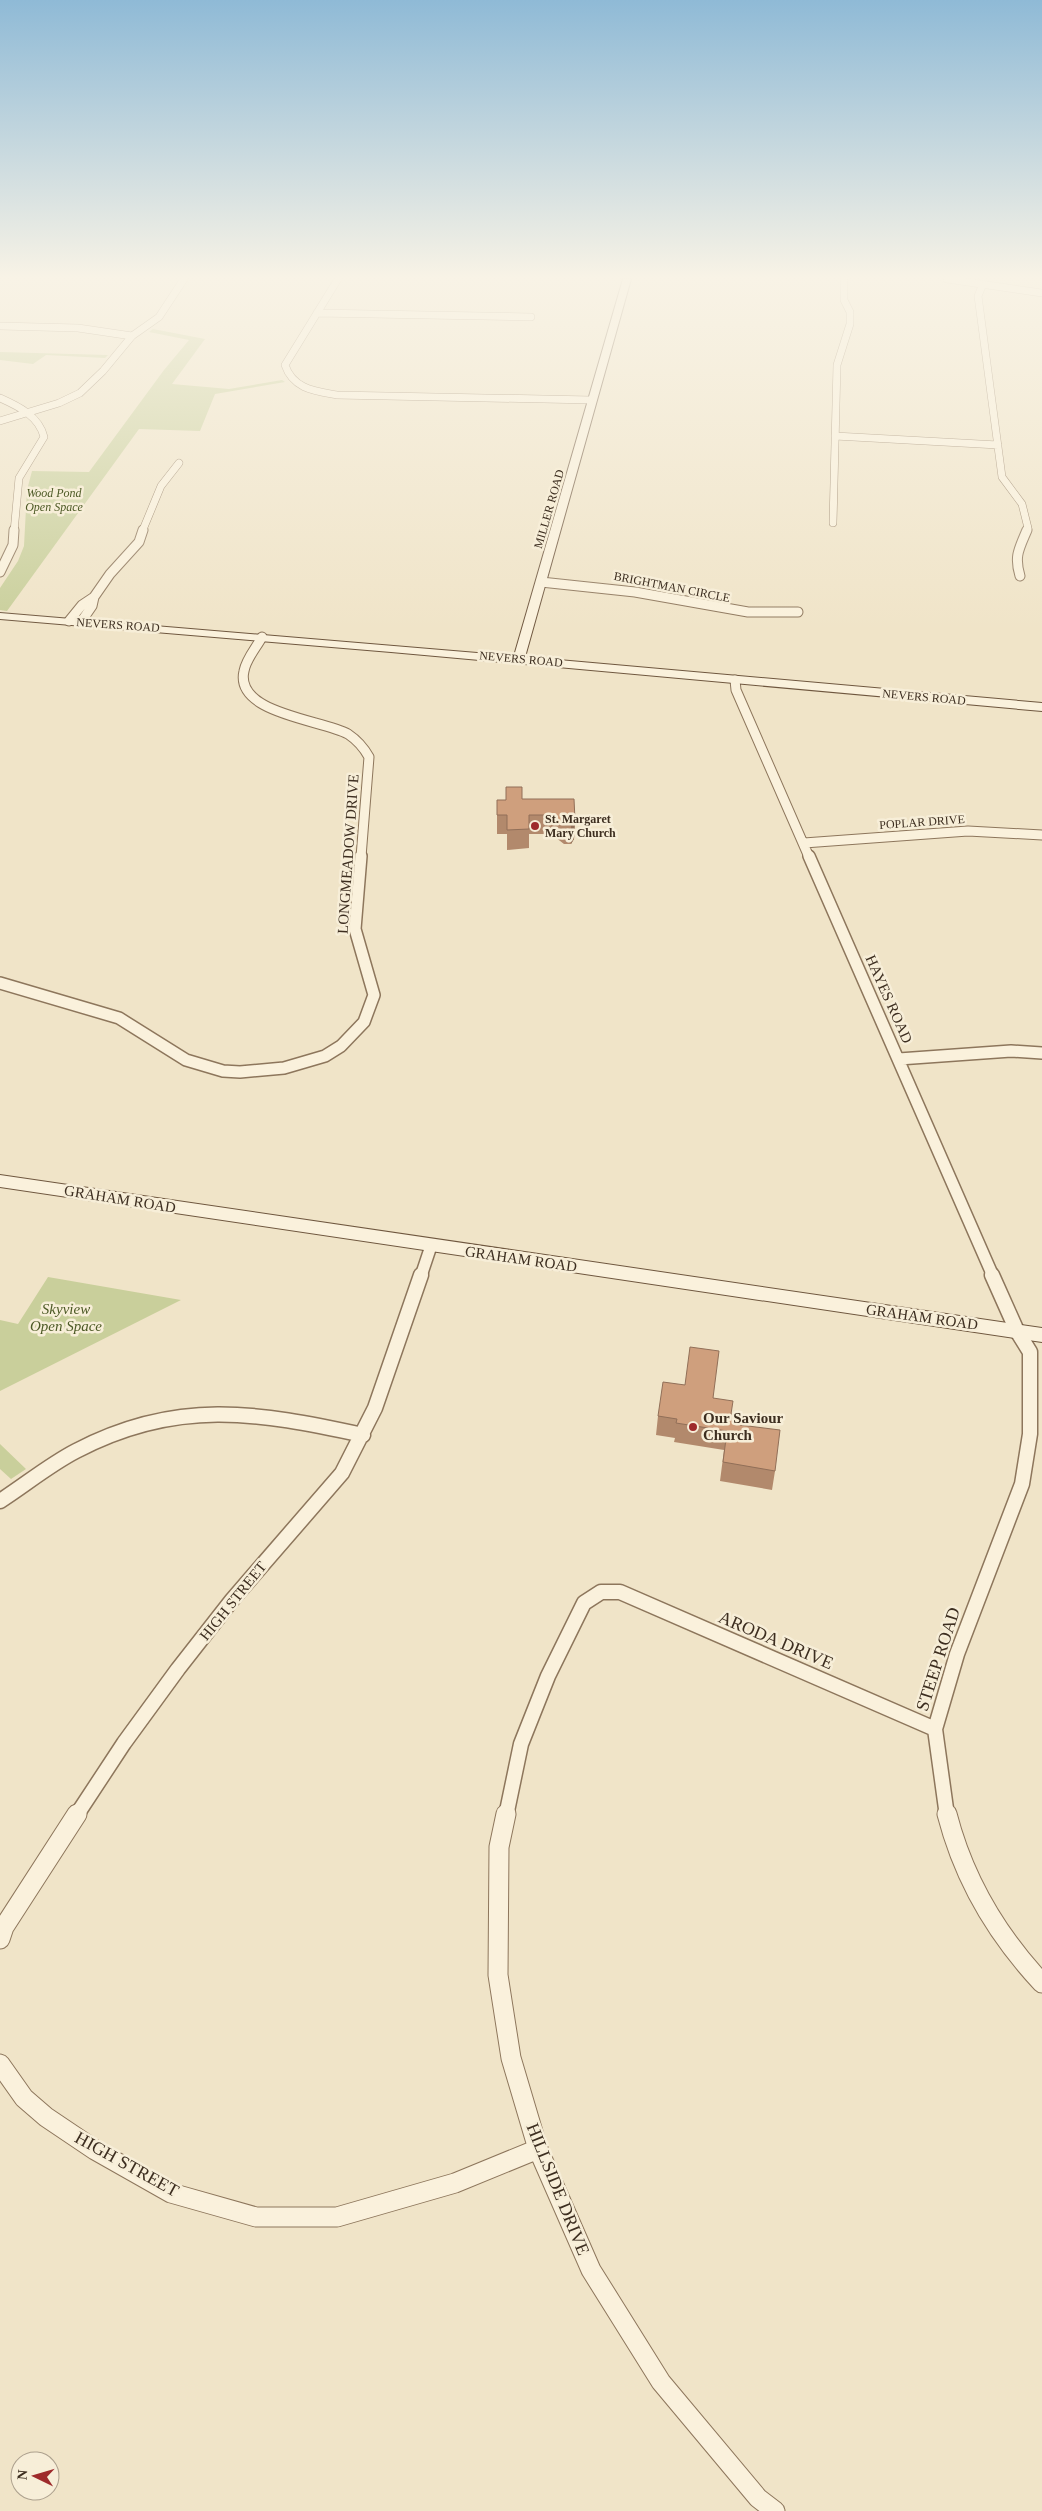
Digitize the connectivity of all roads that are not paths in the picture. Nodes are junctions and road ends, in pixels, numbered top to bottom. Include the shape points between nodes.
1 (73, 396) edge
2 (397, 396) edge
3 (592, 396) edge
4 (836, 396) edge
5 (991, 396) edge
6 (0, 398) edge
7 (591, 400) junction
8 (27, 413) junction
9 (0, 421) edge
10 (835, 436) junction
11 (998, 445) junction
12 (179, 463) dead end
13 (834, 523) dead end
14 (0, 572) edge
15 (1020, 576) dead end
16 (542, 582) junction
17 (798, 612) dead end
18 (0, 616) edge
19 (75, 622) junction
20 (262, 637) junction
21 (519, 658) junction
22 (735, 680) junction
23 (1042, 707) edge
24 (1042, 835) edge
25 (804, 843) junction
26 (0, 983) edge
27 (1042, 1053) edge
28 (899, 1059) junction
29 (0, 1181) edge
30 (431, 1246) junction
31 (1017, 1331) junction
32 (1042, 1335) edge
33 (363, 1435) junction
34 (0, 1502) edge
35 (601, 1592) joint
36 (935, 1729) junction
37 (1, 1930) edge
38 (1042, 1983) edge
39 (0, 2064) edge
40 (538, 2148) junction
41 (774, 2511) edge

1 - 8 street
2 - 7 street
3 - 7 street, MILLER ROAD
4 - 10 street
5 - 11 street
6 - 8 street
7 - 16 street, MILLER ROAD
8 - 9 street
8 - 14 street via 41,425 44,437 18,478 14,546
10 - 11 street
10 - 13 street
11 - 15 street via 1002,477 1022,504 1028,528 1017,554
12 - 19 street via 161,486 139,542 110,574 94,597 92,606
16 - 17 street, BRIGHTMAN CIRCLE via 604,586 776,616
16 - 21 street, MILLER ROAD
18 - 19 street, NEVERS ROAD
19 - 20 street, NEVERS ROAD
20 - 21 street, NEVERS ROAD
20 - 26 street, LONGMEADOW DRIVE via 245,666 243,676 249,693 267,707 345,732 356,740 369,758 356,929 374,995 372,1008 364,1022 341,1046 305,1063 263,1071 222,1071 186,1060 119,1018
21 - 22 street, NEVERS ROAD
22 - 23 street, NEVERS ROAD
22 - 25 street, HAYES ROAD via 736,690
24 - 25 street, POPLAR DRIVE via 968,831
25 - 28 street, HAYES ROAD
27 - 28 street via 1011,1050
28 - 31 street, HAYES ROAD
29 - 30 street, GRAHAM ROAD
30 - 31 street, GRAHAM ROAD
30 - 33 street, HIGH STREET
31 - 32 street, GRAHAM ROAD
31 - 36 street, STEEP ROAD via 1030,1352 1030,1434 1022,1484 957,1654
33 - 34 street via 288,1418 229,1412 176,1415 126,1428 76,1451
33 - 37 street, HIGH STREET via 342,1472 232,1600 162,1691
35 - 36 street, ARODA DRIVE via 620,1592
35 - 40 street, HILLSIDE DRIVE via 584,1603 548,1676 521,1744 499,1847 498,1975 511,2058
36 - 38 street, STEEP ROAD via 944,1803 956,1850 975,1890 1015,1954
39 - 40 street, HIGH STREET via 24,2098 95,2150 171,2193 256,2217 337,2217 455,2183
40 - 41 street, HILLSIDE DRIVE via 591,2270 661,2382 758,2498

